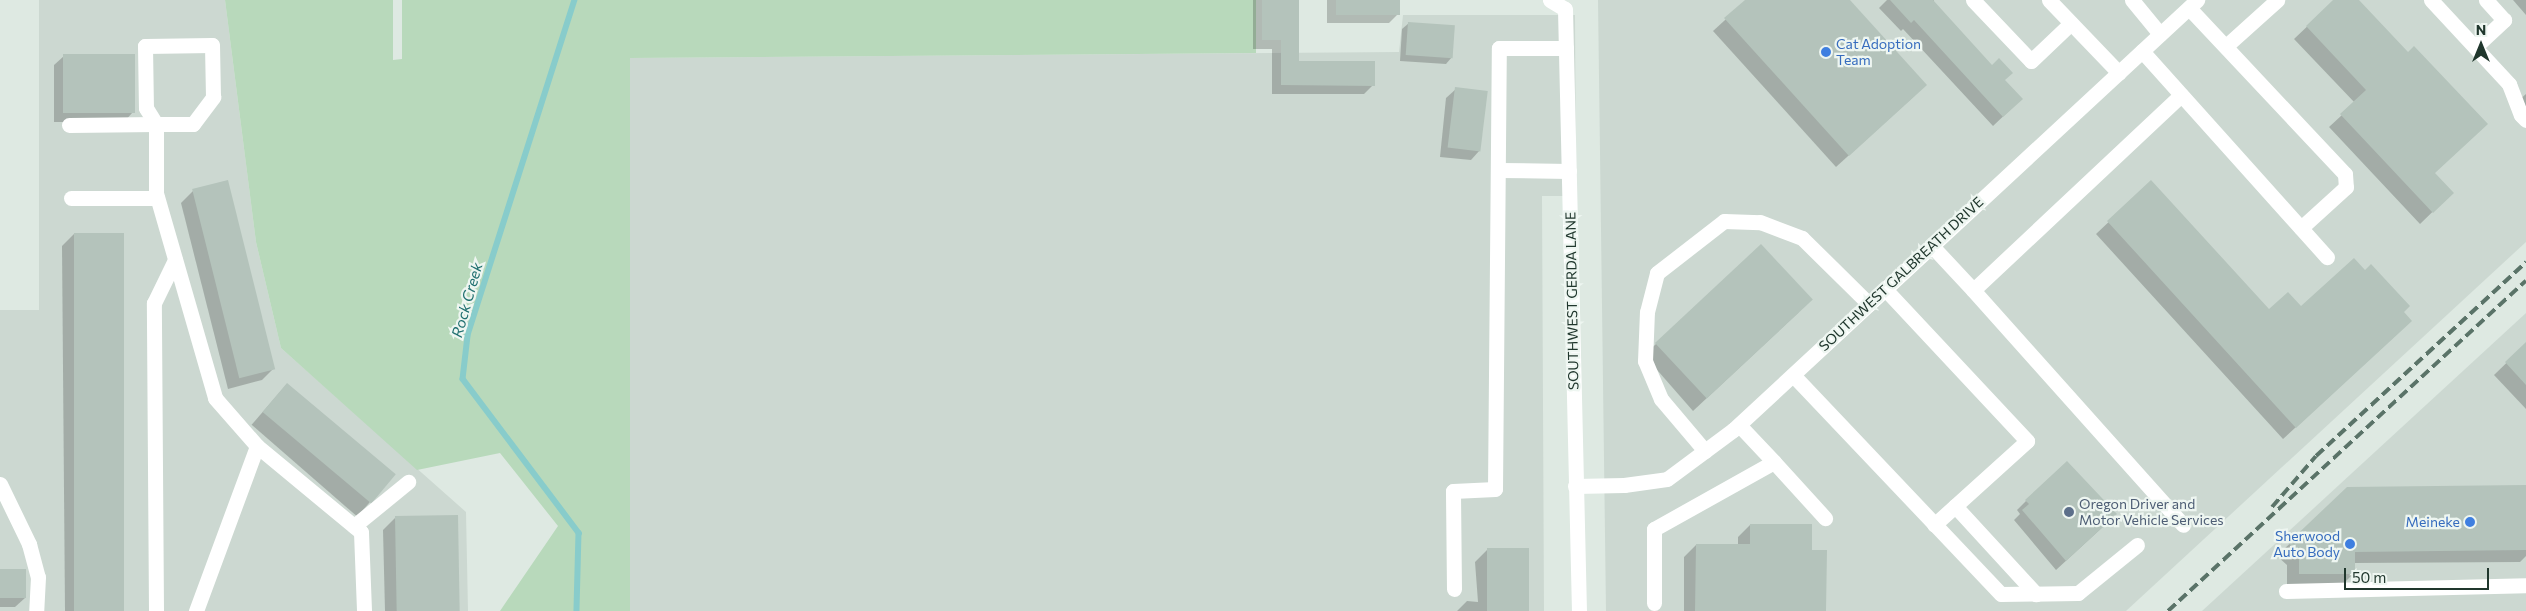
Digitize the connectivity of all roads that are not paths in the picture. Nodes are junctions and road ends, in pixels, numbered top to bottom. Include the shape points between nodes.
1 (1550, 0) edge
2 (1973, 0) edge
3 (2049, 0) edge
4 (2132, 0) edge
5 (2277, 0) edge
6 (2431, 0) edge
7 (2486, 0) edge
8 (2193, 4) edge
9 (2071, 23) junction
10 (2160, 34) junction
11 (2226, 46) junction
12 (2475, 47) junction
13 (1566, 48) junction
14 (2142, 51) junction
15 (2119, 73) junction
16 (2181, 94) junction
17 (2526, 120) edge
18 (156, 124) junction
19 (68, 125) dead end
20 (1499, 170) junction
21 (1569, 171) junction
22 (71, 198) dead end
23 (157, 198) junction
24 (2301, 228) junction
25 (1932, 246) junction
26 (2327, 257) dead end
27 (175, 260) junction
28 (1885, 289) junction
29 (1973, 290) junction
30 (1869, 304) junction
31 (1794, 375) junction
32 (1739, 425) junction
33 (257, 446) junction
34 (1705, 451) junction
35 (1774, 462) junction
36 (408, 482) dead end
37 (0, 484) edge
38 (1576, 486) junction
39 (1955, 506) junction
40 (1825, 518) dead end
41 (1934, 525) junction
42 (2183, 525) dead end
43 (354, 526) junction
44 (2137, 545) dead end
45 (2526, 585) edge
46 (1454, 589) dead end
47 (2286, 590) dead end
48 (2036, 594) junction
49 (1654, 603) dead end
50 (158, 609) edge
51 (36, 611) edge
52 (196, 611) edge
53 (364, 611) edge
54 (1579, 611) edge

1 - 13 street, SOUTHWEST GERDA LANE via 1565,9
2 - 9 street via 2031,61
3 - 9 street
4 - 10 street
5 - 11 street
6 - 12 street
7 - 12 street via 2504,20
8 - 10 street, SOUTHWEST GALBREATH DRIVE
8 - 11 street
9 - 15 street
10 - 14 street, SOUTHWEST GALBREATH DRIVE
11 - 24 street via 2345,174 2346,188
12 - 17 street via 2509,84 2520,115
13 - 20 street via 1499,48
13 - 21 street, SOUTHWEST GERDA LANE
14 - 15 street, SOUTHWEST GALBREATH DRIVE
14 - 16 street
15 - 25 street, SOUTHWEST GALBREATH DRIVE
16 - 24 street
16 - 29 street
18 - 18 street via 146,108 145,46 212,45 213,98 193,124
18 - 19 street
18 - 23 street
20 - 21 street
20 - 46 street via 1495,489 1453,491
21 - 38 street, SOUTHWEST GERDA LANE
22 - 23 street
23 - 27 street
24 - 26 street
25 - 28 street, SOUTHWEST GALBREATH DRIVE
25 - 29 street
27 - 33 street via 215,398
27 - 50 street via 154,303
28 - 30 street, SOUTHWEST GALBREATH DRIVE
28 - 39 street via 2027,441
29 - 42 street
30 - 31 street, SOUTHWEST GALBREATH DRIVE
30 - 34 street via 1802,238 1760,222 1724,221 1657,273 1647,312 1645,361 1661,399
31 - 32 street, SOUTHWEST GALBREATH DRIVE
31 - 41 street
32 - 34 street, SOUTHWEST GALBREATH DRIVE
32 - 35 street
33 - 43 street
33 - 52 street
34 - 38 street, SOUTHWEST GALBREATH DRIVE via 1668,479 1624,485
35 - 40 street
35 - 49 street via 1654,530
36 - 43 street
37 - 51 street via 29,544 38,577
38 - 54 street, SOUTHWEST GERDA LANE
39 - 41 street
39 - 48 street
41 - 48 street via 2002,594
43 - 53 street via 361,532
44 - 48 street via 2078,594
45 - 47 street

